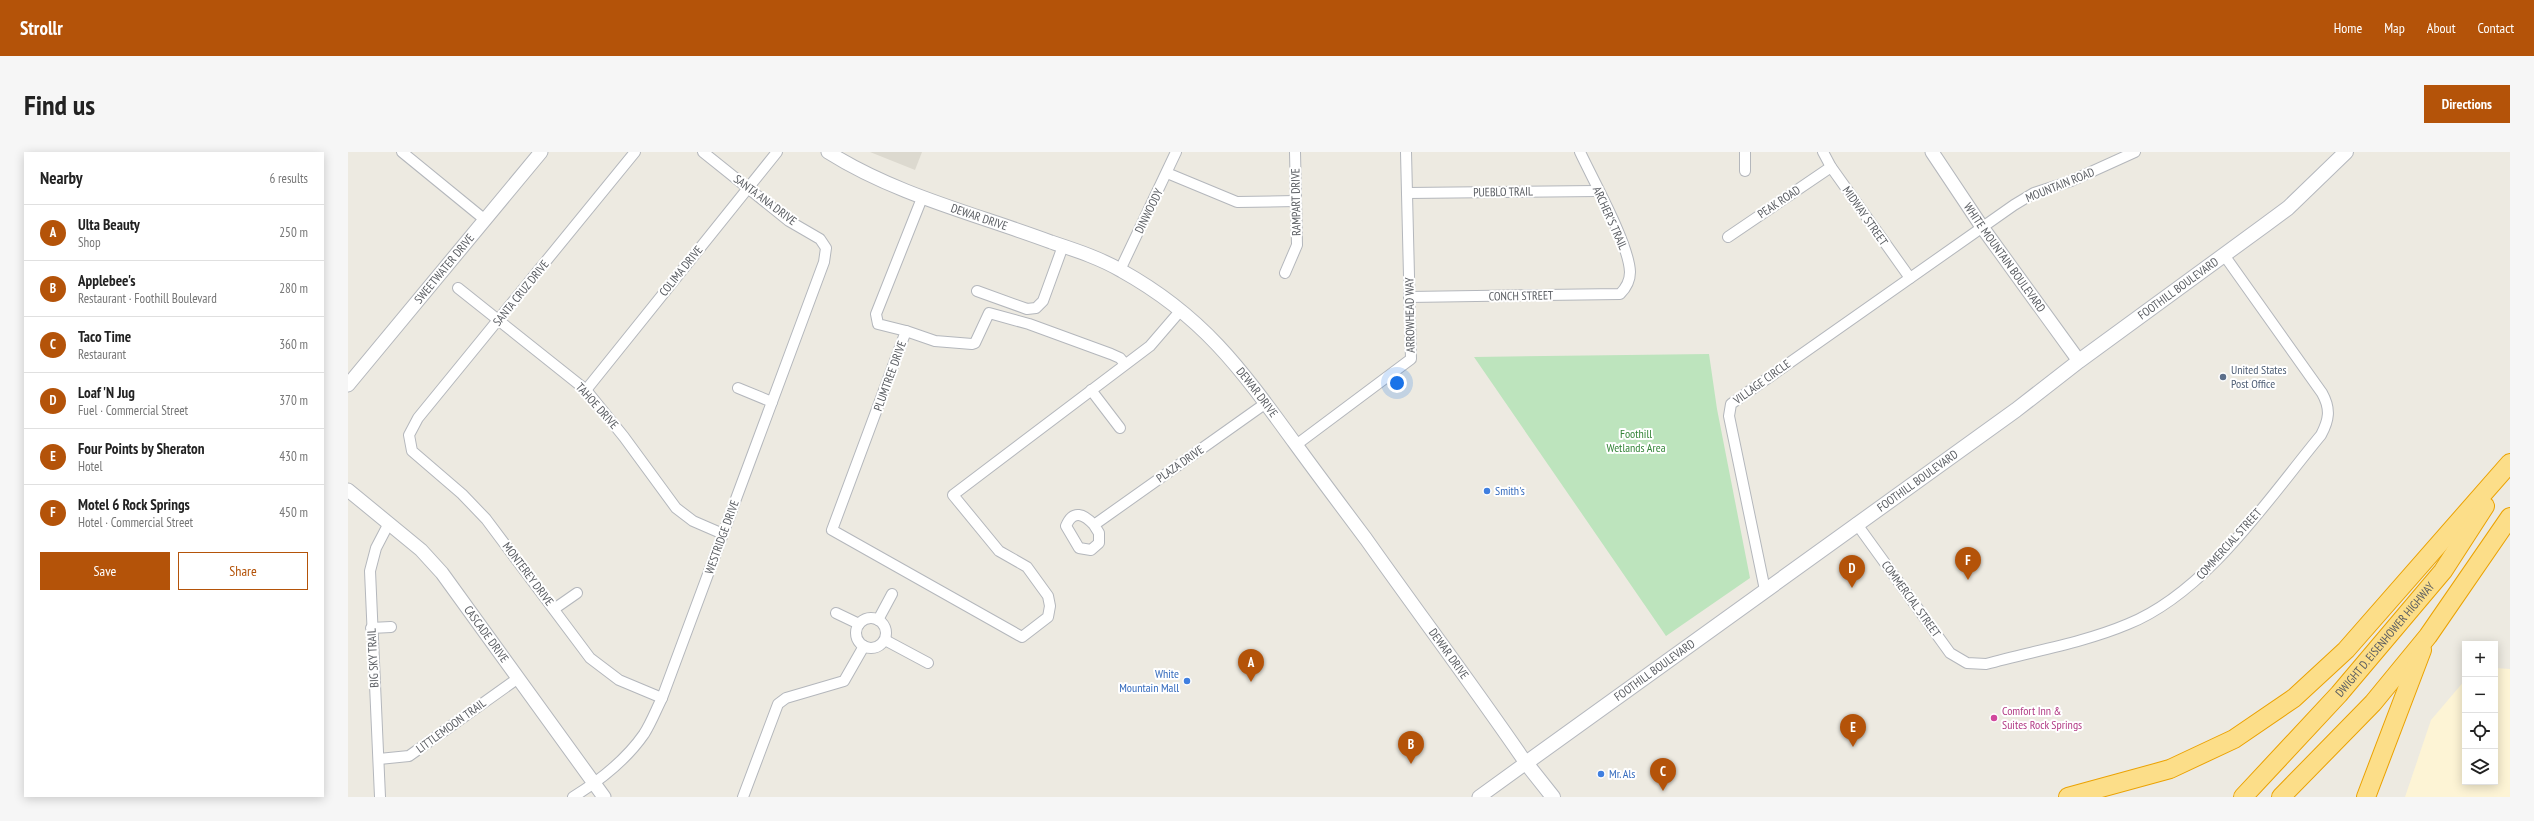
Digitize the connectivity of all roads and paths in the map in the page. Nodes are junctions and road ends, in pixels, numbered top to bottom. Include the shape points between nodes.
1 (402, 152) edge
2 (541, 152) edge
3 (635, 152) edge
4 (703, 152) edge
5 (777, 152) edge
6 (828, 152) edge
7 (1176, 152) edge
8 (1295, 152) edge
9 (1406, 152) edge
10 (1580, 152) edge
11 (1745, 152) edge
12 (1823, 152) edge
13 (1932, 152) edge
14 (2135, 152) edge
15 (2346, 152) edge
16 (1831, 167) junction
17 (1745, 171) dead end
18 (1167, 173) junction
19 (748, 189) junction
20 (1598, 191) junction
21 (1407, 193) junction
22 (922, 198) junction
23 (1296, 201) junction
24 (484, 219) junction
25 (1982, 227) junction
26 (1728, 237) dead end
27 (1063, 246) junction
28 (826, 248) joint
29 (2224, 255) junction
30 (1120, 270) junction
31 (1285, 273) dead end
32 (1910, 278) junction
33 (1628, 286) joint
34 (458, 288) dead end
35 (978, 291) dead end
36 (1409, 298) junction
37 (1181, 310) junction
38 (499, 320) junction
39 (906, 331) junction
40 (2079, 361) junction
41 (1125, 364) junction
42 (348, 385) edge
43 (738, 388) dead end
44 (586, 390) junction
45 (1090, 390) junction
46 (772, 402) junction
47 (1266, 403) junction
48 (1120, 428) dead end
49 (409, 435) joint
50 (1296, 445) junction
51 (2510, 463) edge
52 (2510, 468) edge
53 (348, 490) edge
54 (2510, 517) edge
55 (389, 523) junction
56 (1856, 523) junction
57 (1094, 525) dead end
58 (723, 534) junction
59 (1765, 590) junction
60 (577, 593) dead end
61 (892, 594) dead end
62 (554, 609) junction
63 (836, 613) dead end
64 (878, 620) junction
65 (860, 624) junction
66 (391, 627) dead end
67 (370, 628) junction
68 (2428, 636) junction
69 (884, 640) junction
70 (864, 646) junction
71 (928, 663) dead end
72 (517, 679) junction
73 (662, 698) junction
74 (379, 759) junction
75 (1526, 763) junction
76 (594, 784) junction
77 (380, 797) edge
78 (573, 797) edge
79 (604, 797) edge
80 (743, 797) edge
81 (1479, 797) edge
82 (1553, 797) edge
83 (2068, 797) edge
84 (2243, 797) edge
85 (2281, 797) edge
86 (2366, 797) edge

1 - 24 street
2 - 24 street, SWEETWATER DRIVE
3 - 38 street, SANTA CRUZ DRIVE
4 - 19 street, SANTA ANA DRIVE
5 - 19 street, COLIMA DRIVE
6 - 22 street, DEWAR DRIVE via 857,169
7 - 18 street, DINWOODY
8 - 23 street, RAMPART DRIVE
9 - 21 street, ARROWHEAD WAY
10 - 20 street, ARCHER'S TRAIL
11 - 17 street
12 - 16 street, MIDWAY STREET
13 - 25 street, WHITE MOUNTAIN BOULEVARD
14 - 25 street, MOUNTAIN ROAD via 2071,181 2034,193
15 - 29 main road, FOOTHILL BOULEVARD via 2288,208
16 - 26 street, PEAK ROAD
16 - 32 street, MIDWAY STREET
18 - 23 street via 1237,202
18 - 30 street, DINWOODY
19 - 28 street, SANTA ANA DRIVE via 789,221 820,238
19 - 44 street, COLIMA DRIVE
20 - 21 street, PUEBLO TRAIL
20 - 33 street, ARCHER'S TRAIL via 1626,252 1630,273
21 - 36 street, ARROWHEAD WAY
22 - 27 street, DEWAR DRIVE
22 - 39 street, PLUMTREE DRIVE via 876,314 878,324
23 - 31 street, RAMPART DRIVE via 1297,244
24 - 42 street, SWEETWATER DRIVE
25 - 32 street, MOUNTAIN ROAD
25 - 40 street, WHITE MOUNTAIN BOULEVARD
27 - 30 street, DEWAR DRIVE
27 - 35 street via 1043,301 1036,308 1027,309
28 - 46 street, WESTRIDGE DRIVE via 824,262
29 - 40 main road, FOOTHILL BOULEVARD
29 - 56 street, COMMERCIAL STREET via 2322,393 2328,403 2329,415 2321,435 2222,555 2186,590 2158,609 2102,634 1986,664 1967,663 1950,653
30 - 37 street, DEWAR DRIVE
32 - 59 street, VILLAGE CIRCLE via 1730,404 1729,416
33 - 36 street, CONCH STREET via 1620,294
34 - 38 street, TAHOE DRIVE
36 - 50 street, ARROWHEAD WAY via 1411,359
37 - 41 street via 1155,341
37 - 47 street, DEWAR DRIVE via 1216,341
38 - 44 street, TAHOE DRIVE
38 - 49 street, SANTA CRUZ DRIVE via 418,418
39 - 41 street via 935,341 975,343 989,313 1029,324 1111,354
39 - 45 street, PLUMTREE DRIVE via 832,530 1022,637 1048,617 1048,596 1027,567 999,551 953,495
40 - 56 main road, FOOTHILL BOULEVARD via 2016,410
41 - 45 street
43 - 46 street
44 - 58 street, TAHOE DRIVE via 676,508 693,521
45 - 48 street
46 - 58 street, WESTRIDGE DRIVE
47 - 50 street, DEWAR DRIVE
47 - 57 street, PLAZA DRIVE
49 - 62 street, MONTEREY DRIVE via 412,452 462,494 486,519
50 - 75 street, DEWAR DRIVE
51 - 83 highway via 2346,650 2294,698 2234,739 2170,769
52 - 84 highway, DWIGHT D. EISENHOWER HIGHWAY via 2443,571 2339,694
53 - 55 street, CASCADE DRIVE
54 - 68 highway
55 - 67 street, BIG SKY TRAIL via 376,548 370,571
55 - 72 street, CASCADE DRIVE via 421,550 442,573
56 - 59 main road, FOOTHILL BOULEVARD
58 - 73 street, WESTRIDGE DRIVE
59 - 75 main road, FOOTHILL BOULEVARD
60 - 62 street
61 - 64 street
62 - 73 street, MONTEREY DRIVE via 590,658 603,669 618,680
63 - 65 street
64 - 65 street via 868,619
64 - 69 street via 885,628
65 - 70 street via 856,632
66 - 67 street
67 - 74 street, BIG SKY TRAIL
68 - 85 highway via 2373,702
68 - 86 highway
69 - 70 street via 874,648
69 - 71 street
70 - 80 street via 844,681 786,698 778,704
72 - 74 street, LITTLEMOON TRAIL via 410,756
72 - 76 street, CASCADE DRIVE
73 - 76 street, WESTRIDGE DRIVE via 645,733 626,755
74 - 77 street, BIG SKY TRAIL
75 - 81 street, FOOTHILL BOULEVARD
75 - 82 main road, DEWAR DRIVE
76 - 78 street, WESTRIDGE DRIVE
76 - 79 street, CASCADE DRIVE

